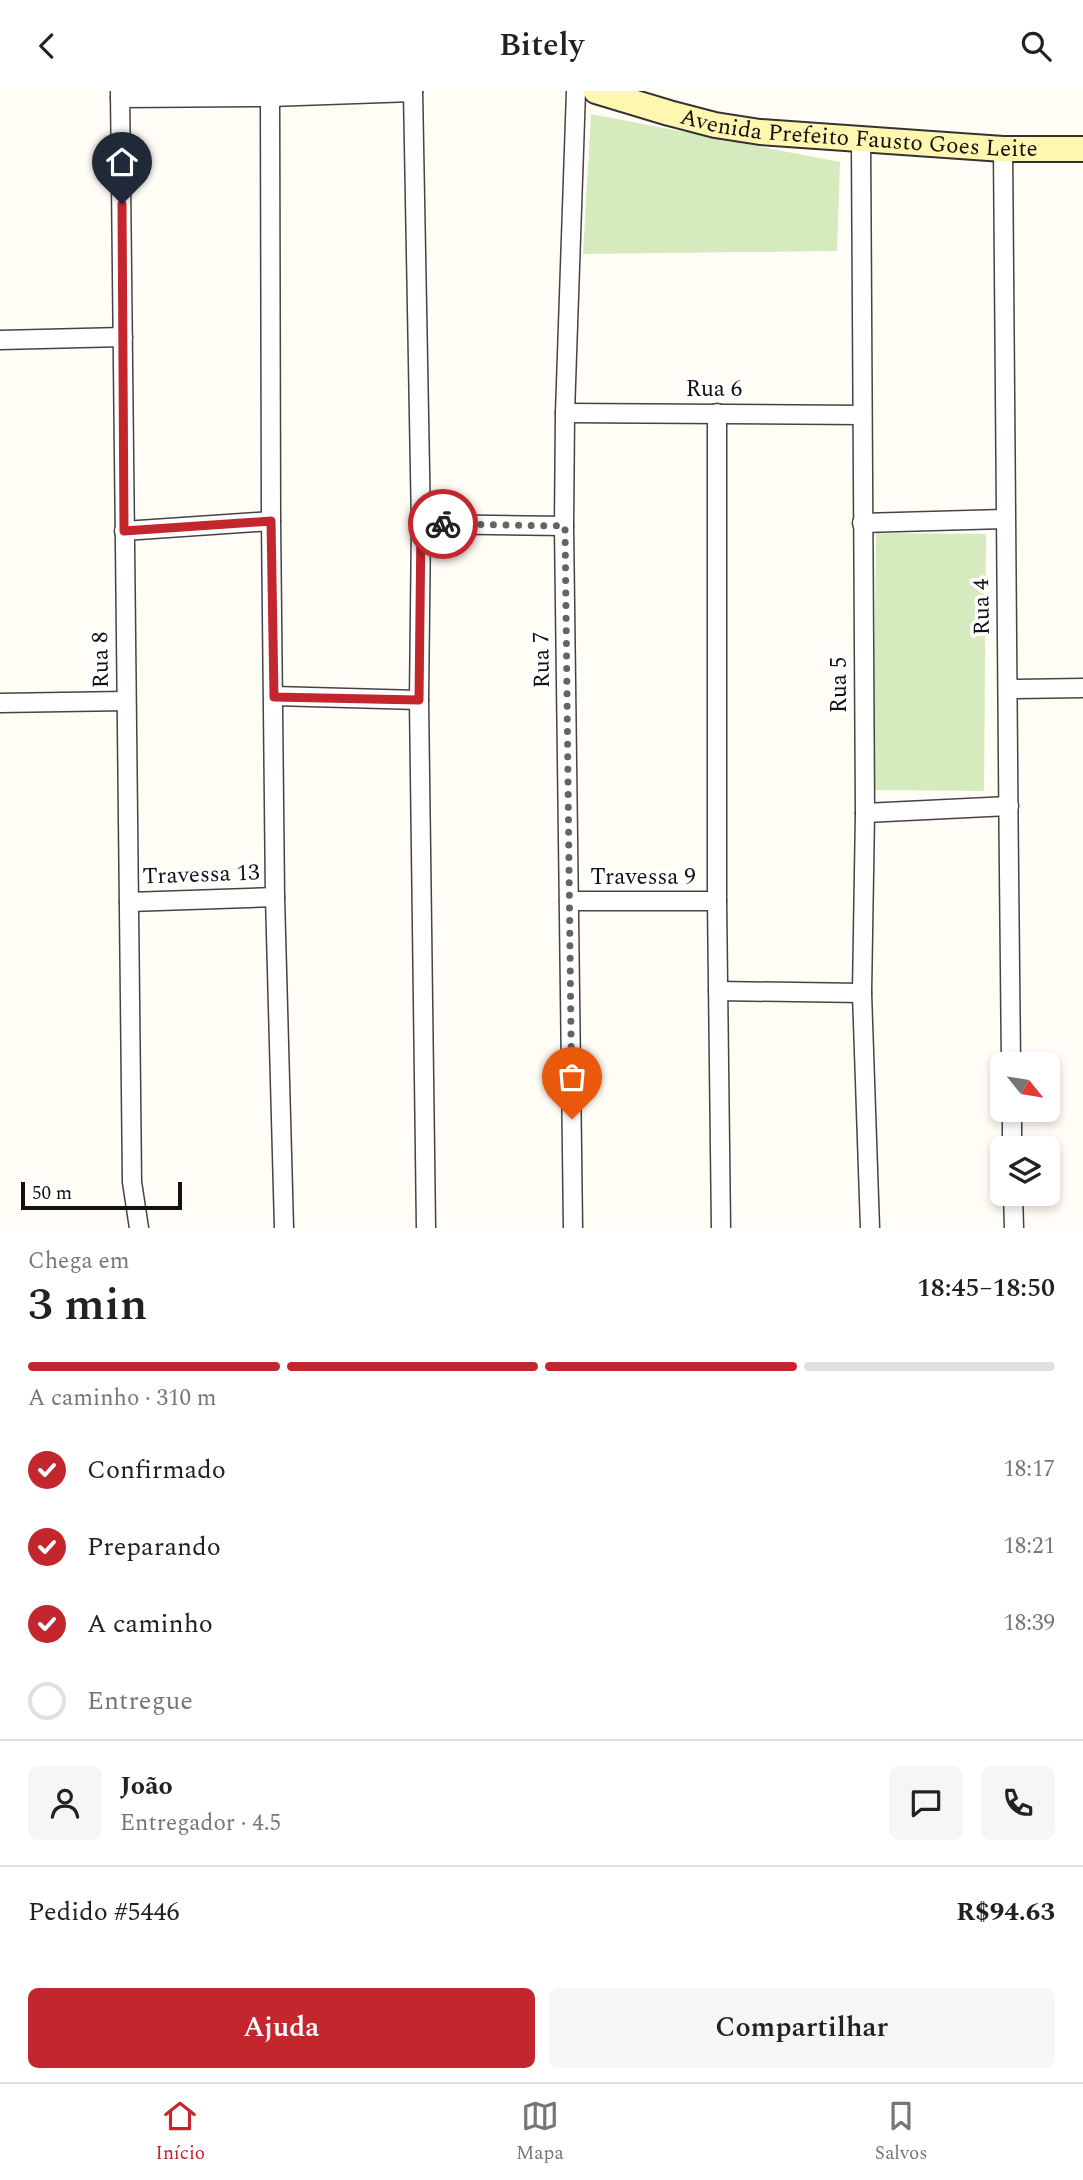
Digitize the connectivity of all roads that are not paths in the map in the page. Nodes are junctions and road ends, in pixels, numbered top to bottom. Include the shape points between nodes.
1 (576, 91) edge
2 (596, 91) edge
3 (413, 92) edge
4 (120, 95) edge
5 (270, 97) junction
6 (861, 141) junction
7 (1003, 149) junction
8 (1083, 149) edge
9 (123, 337) junction
10 (0, 339) edge
11 (565, 413) junction
12 (718, 413) junction
13 (862, 415) junction
14 (1004, 519) junction
15 (271, 521) junction
16 (862, 523) junction
17 (421, 524) junction
18 (565, 526) junction
19 (124, 531) junction
20 (1083, 688) edge
21 (1009, 689) junction
22 (274, 697) junction
23 (419, 700) junction
24 (126, 701) junction
25 (0, 703) edge
26 (1009, 806) junction
27 (865, 813) junction
28 (275, 897) junction
29 (569, 901) junction
30 (717, 901) junction
31 (129, 902) junction
32 (718, 991) junction
33 (862, 993) junction
34 (1012, 1052) edge
35 (1013, 1206) edge
36 (139, 1228) edge
37 (284, 1228) edge
38 (426, 1228) edge
39 (573, 1228) edge
40 (721, 1228) edge
41 (870, 1228) edge
42 (1014, 1228) edge

1 - 11 street, Rua 7
2 - 6 street, Avenida Prefeito Fausto Goes Leite via 740,129
3 - 5 street
3 - 17 street
4 - 5 street
4 - 9 street, Rua 8
5 - 15 street
6 - 7 street, Avenida Prefeito Fausto Goes Leite
6 - 13 street, Rua 5
7 - 8 street, Avenida Prefeito Fausto Goes Leite
7 - 14 street, Rua 4
9 - 10 street
9 - 19 street, Rua 8
11 - 12 street, Rua 6
11 - 18 street, Rua 7
12 - 13 street, Rua 6
12 - 30 street
13 - 16 street, Rua 5
14 - 16 street
14 - 21 street, Rua 4
15 - 19 street
15 - 22 street
16 - 27 street, Rua 5
17 - 18 street
17 - 23 street
18 - 29 street, Rua 7
19 - 24 street, Rua 8
20 - 21 street
21 - 26 street, Rua 4
22 - 23 street
22 - 28 street
23 - 38 street
24 - 25 street
24 - 31 street, Rua 8
26 - 27 street
26 - 34 street, Rua 4
27 - 33 street, Rua 5
28 - 31 street, Travessa 13
28 - 37 street
29 - 30 street, Travessa 9
29 - 39 street, Rua 7
30 - 32 street
31 - 36 street, Rua 8 via 132,1182
32 - 33 street
32 - 40 street
33 - 41 street, Rua 5
35 - 42 street

